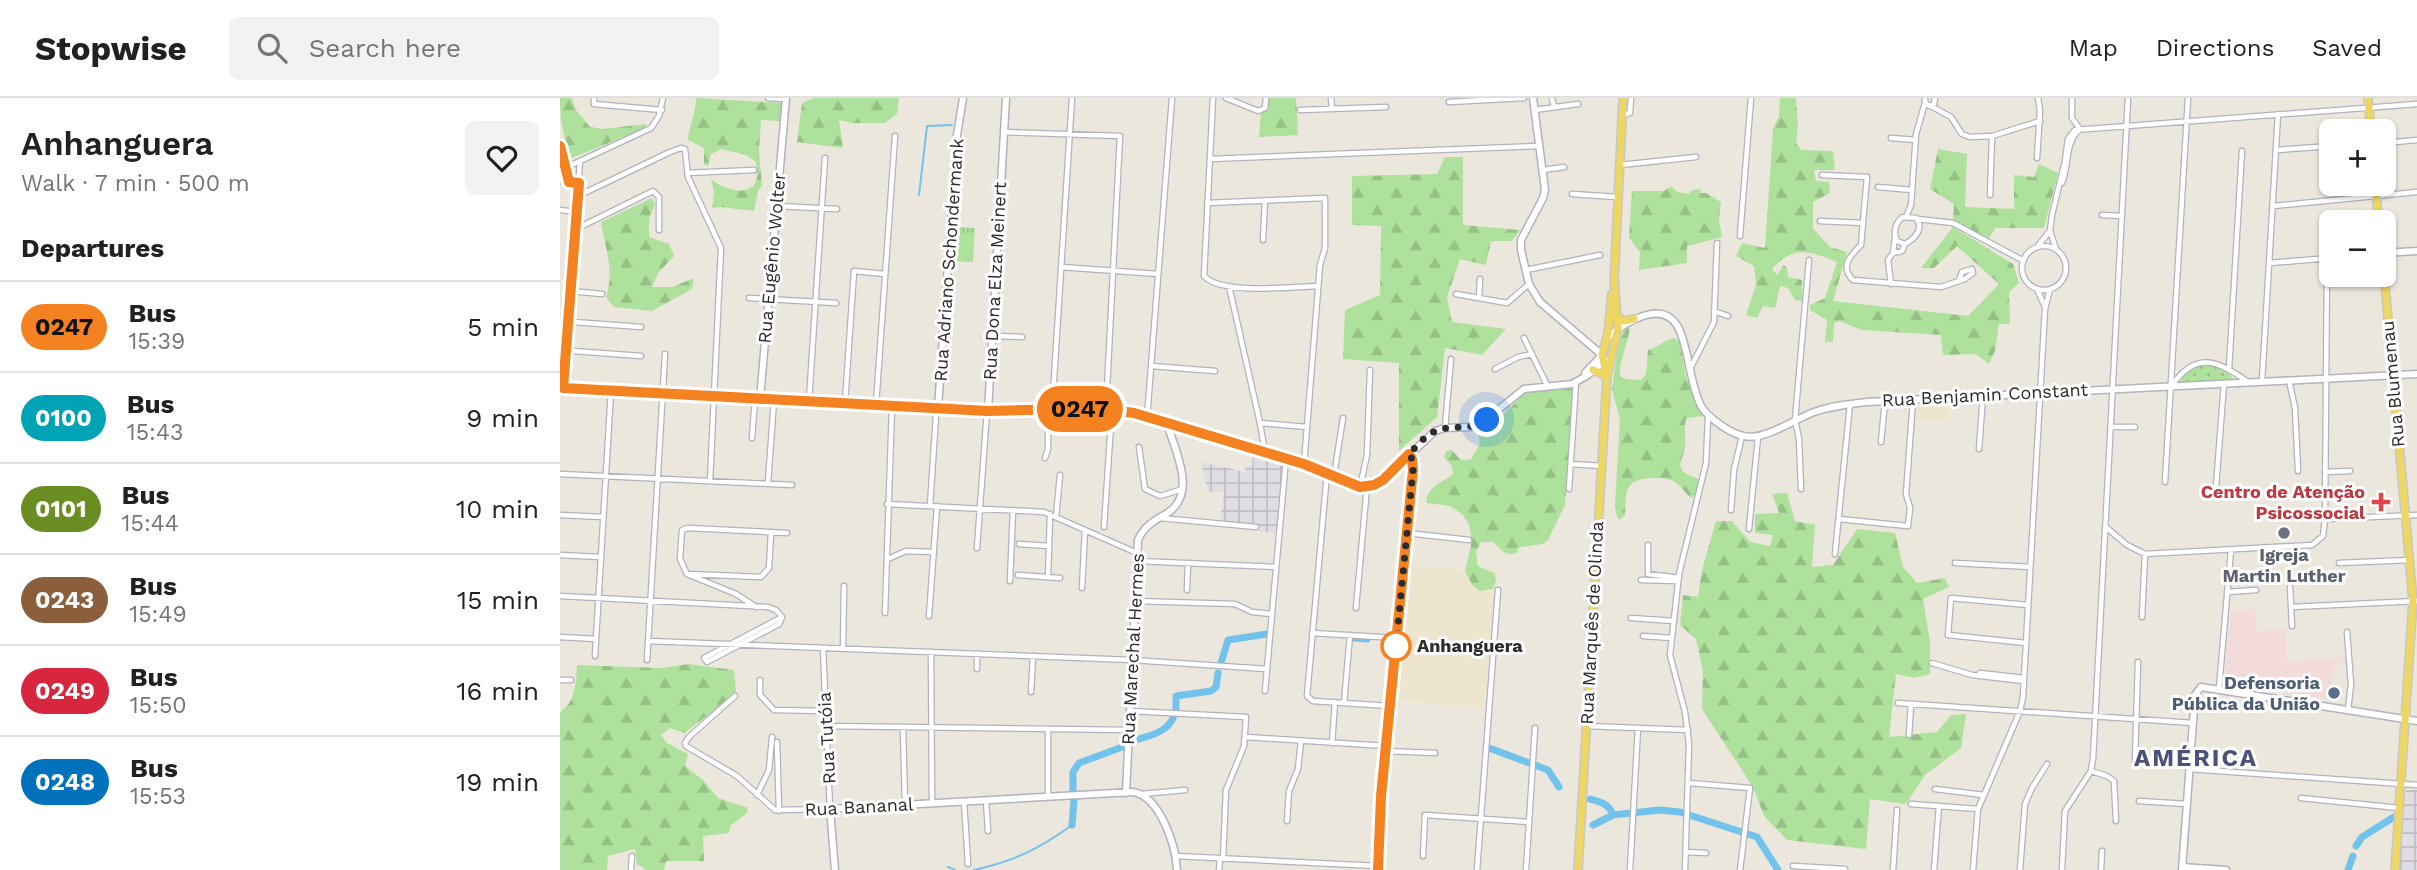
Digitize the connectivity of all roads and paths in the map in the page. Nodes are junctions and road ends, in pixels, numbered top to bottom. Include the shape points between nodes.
1 (663, 98) edge
2 (768, 98) edge
3 (963, 98) edge
4 (1006, 98) edge
5 (1072, 98) edge
6 (1172, 98) edge
7 (1213, 98) edge
8 (1226, 98) edge
9 (1266, 98) edge
10 (1331, 98) edge
11 (1524, 98) edge
12 (1533, 98) edge
13 (1552, 98) edge
14 (1623, 98) edge
15 (1631, 98) edge
16 (1751, 98) edge
17 (2038, 98) edge
18 (2072, 98) edge
19 (2128, 98) edge
20 (2189, 98) edge
21 (2368, 98) edge
22 (786, 99) edge
23 (594, 101) edge
24 (1929, 101) edge
25 (1449, 102) dead end
26 (1578, 104) dead end
27 (2417, 104) edge
28 (1386, 107) dead end
29 (1554, 107) junction
30 (2369, 108) junction
31 (1332, 109) junction
32 (662, 110) junction
33 (1300, 110) dead end
34 (1534, 110) junction
35 (2278, 114) junction
36 (1623, 115) junction
37 (2370, 119) edge
38 (2040, 121) junction
39 (2187, 121) junction
40 (2127, 126) junction
41 (2080, 129) junction
42 (1004, 132) junction
43 (1069, 134) junction
44 (895, 136) dead end
45 (1992, 136) junction
46 (1891, 138) dead end
47 (2417, 140) edge
48 (1916, 141) junction
49 (2396, 141) edge
50 (1538, 146) junction
51 (2319, 147) edge
52 (560, 150) edge
53 (2276, 150) junction
54 (2242, 151) dead end
55 (1696, 157) dead end
56 (825, 158) dead end
57 (2037, 158) dead end
58 (1210, 159) junction
59 (580, 161) junction
60 (1620, 164) junction
61 (1564, 167) dead end
62 (565, 168) junction
63 (754, 170) dead end
64 (1542, 170) junction
65 (687, 173) junction
66 (1822, 175) dead end
67 (560, 181) edge
68 (569, 182) junction
69 (579, 183) junction
70 (1878, 187) dead end
71 (1912, 190) junction
72 (2417, 192) edge
73 (1572, 194) dead end
74 (2396, 194) edge
75 (1990, 195) dead end
76 (578, 196) junction
77 (2376, 196) joint
78 (1618, 197) junction
79 (1265, 201) junction
80 (1207, 203) junction
81 (777, 205) junction
82 (1910, 205) junction
83 (2273, 206) junction
84 (822, 208) junction
85 (837, 209) dead end
86 (560, 210) edge
87 (2378, 210) edge
88 (576, 212) junction
89 (2102, 215) dead end
90 (2122, 216) junction
91 (1906, 217) junction
92 (1917, 218) junction
93 (1938, 220) junction
94 (1820, 221) dead end
95 (1863, 223) junction
96 (575, 229) junction
97 (1920, 229) junction
98 (659, 230) dead end
99 (2050, 231) junction
100 (1740, 236) dead end
101 (1895, 236) junction
102 (1263, 240) dead end
103 (1717, 243) dead end
104 (1905, 244) junction
105 (2038, 247) junction
106 (2056, 249) junction
107 (2417, 251) edge
108 (2396, 252) edge
109 (1892, 253) junction
110 (1601, 255) dead end
111 (2319, 259) edge
112 (1809, 260) dead end
113 (2022, 260) junction
114 (2269, 263) junction
115 (1061, 267) junction
116 (1525, 270) junction
117 (1114, 271) junction
118 (885, 274) junction
119 (1158, 274) junction
120 (1614, 278) junction
121 (1480, 279) dead end
122 (1959, 281) junction
123 (1529, 284) junction
124 (1891, 284) junction
125 (1229, 286) junction
126 (1318, 286) junction
127 (2328, 287) edge
128 (2385, 287) edge
129 (2037, 289) junction
130 (2050, 289) junction
131 (570, 291) junction
132 (602, 294) dead end
133 (1456, 294) dead end
134 (749, 298) dead end
135 (1479, 298) junction
136 (769, 299) junction
137 (816, 302) junction
138 (836, 303) dead end
139 (2045, 309) junction
140 (1714, 310) junction
141 (1618, 316) junction
142 (1728, 316) dead end
143 (1634, 319) junction
144 (560, 321) edge
145 (568, 321) junction
146 (641, 327) dead end
147 (1618, 328) junction
148 (992, 336) junction
149 (1022, 337) dead end
150 (1524, 338) dead end
151 (1616, 340) junction
152 (563, 350) edge
153 (1604, 350) junction
154 (664, 354) dead end
155 (1532, 354) junction
156 (1612, 355) junction
157 (640, 356) dead end
158 (1451, 359) dead end
159 (1151, 366) junction
160 (2229, 368) junction
161 (1495, 369) dead end
162 (1690, 369) junction
163 (1370, 370) dead end
164 (1593, 370) junction
165 (1215, 371) dead end
166 (2417, 373) edge
167 (2392, 375) junction
168 (1607, 376) junction
169 (2326, 378) junction
170 (2289, 380) junction
171 (2262, 381) junction
172 (1577, 382) junction
173 (2248, 382) junction
174 (2224, 383) junction
175 (2171, 386) junction
176 (1548, 387) junction
177 (561, 388) edge
178 (2114, 389) junction
179 (611, 391) junction
180 (662, 393) junction
181 (2040, 393) junction
182 (1983, 395) junction
183 (715, 397) junction
184 (758, 399) junction
185 (1913, 399) junction
186 (774, 400) junction
187 (1885, 400) junction
188 (809, 401) junction
189 (845, 403) junction
190 (1850, 404) junction
191 (876, 405) junction
192 (892, 406) junction
193 (938, 408) junction
194 (1109, 409) junction
195 (1050, 410) junction
196 (988, 411) junction
197 (1708, 415) junction
198 (1147, 418) junction
199 (1343, 418) dead end
200 (1795, 420) junction
201 (1260, 423) junction
202 (1167, 424) junction
203 (1307, 427) junction
204 (2112, 427) junction
205 (2135, 427) dead end
206 (1445, 428) junction
207 (1742, 436) junction
208 (1758, 437) junction
209 (752, 438) dead end
210 (1881, 442) dead end
211 (1139, 447) dead end
212 (1979, 449) dead end
213 (1265, 453) junction
214 (1409, 454) junction
215 (1045, 458) dead end
216 (1286, 459) junction
217 (1304, 464) junction
218 (1571, 464) junction
219 (1602, 466) junction
220 (2298, 471) dead end
221 (2350, 471) dead end
222 (2325, 472) junction
223 (1326, 473) junction
224 (560, 474) edge
225 (1059, 475) dead end
226 (606, 476) junction
227 (1334, 477) junction
228 (657, 478) junction
229 (710, 481) junction
230 (2165, 482) dead end
231 (768, 483) junction
232 (792, 485) dead end
233 (1364, 486) junction
234 (2216, 487) dead end
235 (1184, 489) junction
236 (1569, 489) dead end
237 (1801, 489) dead end
238 (887, 504) junction
239 (930, 506) junction
240 (937, 506) junction
241 (980, 509) junction
242 (1731, 509) dead end
243 (1013, 510) junction
244 (2417, 514) edge
245 (560, 515) edge
246 (2405, 515) junction
247 (1053, 516) junction
248 (603, 517) junction
249 (1159, 518) junction
250 (1839, 519) junction
251 (2325, 519) junction
252 (1104, 527) dead end
253 (1256, 527) dead end
254 (2107, 528) junction
255 (1749, 529) dead end
256 (1085, 530) junction
257 (771, 533) junction
258 (787, 533) dead end
259 (1407, 533) junction
260 (1469, 540) dead end
261 (1019, 544) dead end
262 (1648, 545) dead end
263 (1049, 546) junction
264 (977, 548) dead end
265 (2231, 550) junction
266 (934, 552) junction
267 (1835, 554) dead end
268 (2145, 554) junction
269 (560, 555) edge
270 (601, 557) junction
271 (1137, 557) junction
272 (888, 559) junction
273 (2409, 559) junction
274 (1188, 563) junction
275 (1955, 563) dead end
276 (2339, 563) dead end
277 (2030, 567) junction
278 (1276, 568) junction
279 (687, 574) junction
280 (710, 575) junction
281 (1018, 575) dead end
282 (722, 576) junction
283 (1048, 577) junction
284 (1060, 578) dead end
285 (1641, 580) dead end
286 (1679, 580) junction
287 (1010, 581) dead end
288 (708, 583) junction
289 (844, 586) dead end
290 (718, 587) junction
291 (2290, 587) dead end
292 (1082, 588) dead end
293 (1187, 590) dead end
294 (1498, 590) dead end
295 (2256, 590) dead end
296 (2227, 593) junction
297 (560, 596) edge
298 (598, 598) junction
299 (650, 601) junction
300 (1135, 601) junction
301 (2415, 601) edge
302 (2028, 605) junction
303 (756, 607) junction
304 (2291, 607) junction
305 (1356, 608) dead end
306 (885, 613) dead end
307 (1272, 614) junction
308 (929, 616) dead end
309 (782, 617) junction
310 (2142, 617) dead end
311 (1631, 618) dead end
312 (1674, 621) junction
313 (2291, 626) dead end
314 (2347, 632) dead end
315 (1312, 633) junction
316 (1350, 635) junction
317 (1643, 636) dead end
318 (560, 637) edge
319 (1396, 638) junction
320 (1672, 638) junction
321 (596, 639) junction
322 (648, 641) junction
323 (2026, 643) junction
324 (731, 644) junction
325 (740, 645) junction
326 (822, 648) junction
327 (843, 649) junction
328 (931, 652) junction
329 (977, 654) junction
330 (595, 656) dead end
331 (1033, 656) junction
332 (647, 660) dead end
333 (1132, 660) junction
334 (2138, 662) dead end
335 (1932, 663) dead end
336 (977, 669) dead end
337 (1267, 669) junction
338 (1980, 673) dead end
339 (560, 680) edge
340 (571, 680) dead end
341 (760, 680) dead end
342 (2024, 680) junction
343 (2219, 688) junction
344 (1265, 691) dead end
345 (1031, 692) dead end
346 (735, 696) dead end
347 (1335, 702) junction
348 (1345, 703) junction
349 (1898, 703) dead end
350 (1911, 704) junction
351 (1390, 706) junction
352 (2348, 710) junction
353 (826, 711) junction
354 (1130, 711) junction
355 (2020, 711) junction
356 (2096, 716) junction
357 (2136, 719) junction
358 (2405, 719) junction
359 (2417, 721) edge
360 (2193, 723) junction
361 (826, 726) junction
362 (1586, 726) junction
363 (903, 727) junction
364 (933, 727) junction
365 (1535, 728) dead end
366 (1637, 728) junction
367 (1048, 729) junction
368 (1129, 730) junction
369 (1688, 730) junction
370 (1909, 735) dead end
371 (772, 737) dead end
372 (1246, 737) junction
373 (1301, 741) junction
374 (777, 742) dead end
375 (1332, 743) junction
376 (1386, 749) junction
377 (1435, 753) dead end
378 (2135, 761) dead end
379 (2047, 764) dead end
380 (2190, 769) junction
381 (2091, 771) junction
382 (1689, 783) junction
383 (2400, 784) junction
384 (2417, 785) edge
385 (1935, 789) dead end
386 (1185, 790) dead end
387 (1125, 793) junction
388 (1142, 794) junction
389 (1984, 794) junction
390 (757, 795) junction
391 (1048, 797) junction
392 (2301, 798) dead end
393 (986, 800) junction
394 (964, 801) junction
395 (2139, 801) dead end
396 (932, 803) junction
397 (905, 804) junction
398 (1911, 804) dead end
399 (2187, 804) junction
400 (1938, 806) junction
401 (830, 808) junction
402 (2399, 808) junction
403 (1978, 809) junction
404 (1897, 810) dead end
405 (779, 811) junction
406 (1481, 819) junction
407 (1287, 821) dead end
408 (2116, 821) dead end
409 (1529, 822) junction
410 (988, 831) dead end
411 (2102, 851) dead end
412 (1686, 852) junction
413 (1706, 853) dead end
414 (632, 856) dead end
415 (1176, 856) junction
416 (1423, 856) dead end
417 (1222, 858) junction
418 (968, 864) dead end
419 (1793, 866) dead end
420 (1378, 868) edge
421 (1834, 869) edge
422 (1845, 869) edge
423 (2182, 869) edge
424 (631, 870) edge
425 (835, 870) edge
426 (1177, 870) edge
427 (1219, 870) edge
428 (1477, 870) edge
429 (1527, 870) edge
430 (1578, 870) edge
431 (1630, 870) edge
432 (1685, 870) edge
433 (1740, 870) edge
434 (1893, 870) edge
435 (1934, 870) edge
436 (1973, 870) edge
437 (2020, 870) edge
438 (2062, 870) edge
439 (2101, 870) edge
440 (2226, 870) edge
441 (2395, 870) edge

1 - 32 street
2 - 22 street
3 - 193 street, Rua Adriano Schondermank
4 - 42 street, Rua Dona Elza Meinert
5 - 43 street
6 - 119 street
7 - 58 street
8 - 9 street via 1255,111 1266,107
10 - 31 street
11 - 25 street
12 - 34 street
13 - 29 street
14 - 36 main road, Rua Marquês de Olinda
15 - 36 street via 1630,113
16 - 100 street
17 - 38 street
18 - 41 street via 2072,118
19 - 40 street
20 - 39 street
21 - 30 main road
22 - 81 street, Rua Eugênio Wolter
23 - 32 street
24 - 45 street via 1965,135
24 - 48 street
26 - 29 street
27 - 30 street
28 - 31 street
29 - 34 street
30 - 35 street
30 - 37 main road
31 - 33 street
32 - 59 street via 651,128
34 - 50 street
35 - 39 street
35 - 53 street
36 - 60 main road, Rua Marquês de Olinda
38 - 45 street
38 - 57 street
39 - 40 street
39 - 175 street
40 - 41 street
40 - 90 street
41 - 99 street via 2067,139
42 - 43 street
42 - 148 street, Rua Dona Elza Meinert
43 - 115 street
43 - 117 street via 1121,136
44 - 118 street
45 - 75 street
46 - 48 street
47 - 49 street
48 - 71 street
50 - 58 street
50 - 64 street
51 - 53 street
52 - 62 street
53 - 83 street
54 - 160 street
55 - 60 street
56 - 84 street
58 - 80 street
59 - 62 street
59 - 69 street
60 - 78 main road, Rua Marquês de Olinda
61 - 64 street
62 - 68 street
63 - 65 street
64 - 116 street via 1543,198 1521,240
65 - 76 street via 683,148
65 - 183 street via 721,248
66 - 95 street via 1867,177
67 - 68 street
68 - 69 street
69 - 76 street
70 - 71 street
71 - 82 street
72 - 74 street
73 - 78 street
76 - 88 street
77 - 83 street
77 - 87 main road
78 - 120 main road, Rua Marquês de Olinda
79 - 80 street
79 - 102 street
79 - 126 street via 1325,198 1325,248
80 - 125 street via 1203,268 1208,280
81 - 84 street
81 - 136 street, Rua Eugênio Wolter
82 - 91 street
82 - 92 street
83 - 114 street
84 - 85 street
84 - 137 street
86 - 88 street
88 - 96 street
89 - 90 street
90 - 178 street
91 - 92 street
91 - 101 street via 1896,224
92 - 93 street
92 - 97 street
93 - 97 street
93 - 113 street
94 - 95 street
95 - 124 street via 1861,245 1849,257 1847,272 1857,281
96 - 98 street via 653,191 659,197
96 - 131 street
97 - 104 street
99 - 105 street
99 - 106 street
101 - 104 street
101 - 109 street
103 - 140 street
104 - 109 street via 1902,251
105 - 106 street
105 - 113 street
106 - 130 street via 2067,271
107 - 108 street
109 - 124 street via 1888,260
110 - 116 street
111 - 114 street
112 - 200 street
113 - 129 street via 2022,272
114 - 171 street
115 - 117 street
115 - 195 street
116 - 123 street
117 - 119 street
117 - 194 street
118 - 189 street via 854,271
118 - 191 street
119 - 159 street
120 - 141 main road, Rua Marquês de Olinda
120 - 153 main road, Rua Marquês de Olinda
121 - 135 street
122 - 122 street via 1962,272 1970,276
122 - 124 street via 1941,287
123 - 135 street via 1510,302
123 - 153 street via 1540,302 1593,347
125 - 126 street
125 - 201 street
126 - 203 street
127 - 169 street
128 - 167 main road, Rua Blumenau
129 - 130 street
129 - 139 street
130 - 139 street
131 - 132 street
131 - 145 street
133 - 135 street
134 - 136 street
136 - 137 street
136 - 184 street, Rua Eugênio Wolter
137 - 138 street
137 - 188 street
139 - 181 street
140 - 142 street
140 - 162 street via 1712,326
141 - 143 main road via 1623,321
141 - 147 main road, Rua Marquês de Olinda
143 - 147 street
143 - 151 street
143 - 162 street via 1653,314 1672,320
144 - 145 street
145 - 146 street
145 - 152 street
147 - 151 main road, Rua Marquês de Olinda
147 - 153 street
148 - 149 street
148 - 196 street, Rua Dona Elza Meinert
150 - 155 street
151 - 153 main road via 1613,337
151 - 156 main road, Rua Marquês de Olinda
152 - 157 street
152 - 177 street
153 - 156 main road
153 - 164 street
153 - 168 main road, Rua Marquês de Olinda
153 - 172 street
154 - 180 street
155 - 161 street
155 - 176 street
156 - 168 main road, Rua Marquês de Olinda
158 - 206 street
159 - 165 street
159 - 198 street
160 - 173 street
160 - 175 street via 2198,363 2184,370
162 - 197 street
163 - 233 street
164 - 168 main road
164 - 172 street
166 - 167 street, Rua Benjamin Constant
167 - 169 street, Rua Benjamin Constant
167 - 246 main road, Rua Blumenau
168 - 219 main road, Rua Marquês de Olinda
169 - 170 street, Rua Benjamin Constant
169 - 222 street
170 - 171 street, Rua Benjamin Constant
170 - 220 street
171 - 173 street, Rua Benjamin Constant
172 - 176 street
172 - 218 street
173 - 174 street, Rua Benjamin Constant
174 - 175 street, Rua Benjamin Constant
174 - 234 street
175 - 178 street, Rua Benjamin Constant
175 - 230 street
176 - 206 street via 1524,389 1479,425
177 - 179 street
178 - 181 street, Rua Benjamin Constant
178 - 204 street
179 - 180 street
179 - 226 street
180 - 183 street
180 - 228 street
181 - 182 street, Rua Benjamin Constant
181 - 277 street
182 - 185 street, Rua Benjamin Constant
182 - 212 street
183 - 184 street
183 - 229 street
184 - 186 street
184 - 209 street
185 - 187 street, Rua Benjamin Constant
185 - 250 street via 1908,526
186 - 188 street
186 - 231 street
187 - 190 street, Rua Benjamin Constant
187 - 210 street
188 - 189 street
189 - 191 street
190 - 200 street, Rua Benjamin Constant
190 - 250 street
191 - 192 street
192 - 193 street
192 - 238 street
193 - 196 street
193 - 239 street, Rua Adriano Schondermank
194 - 195 street
194 - 198 street
194 - 252 street
195 - 196 street
195 - 215 street
196 - 241 street, Rua Dona Elza Meinert
197 - 207 street, Rua Benjamin Constant
197 - 286 street via 1706,463
198 - 202 street
199 - 227 street
200 - 208 street, Rua Benjamin Constant
200 - 237 street
201 - 203 street
201 - 213 street
202 - 213 street
202 - 235 street
203 - 217 street
204 - 205 street
204 - 254 street
206 - 214 street via 1430,434
207 - 208 street, Rua Benjamin Constant
207 - 242 street
208 - 255 street
211 - 235 street via 1145,489 1160,496
213 - 216 street
214 - 233 street via 1383,480
214 - 259 street via 1413,470
216 - 217 street
216 - 278 street
217 - 223 street
218 - 219 street
218 - 236 street
219 - 362 main road, Rua Marquês de Olinda
221 - 222 street
222 - 251 street
223 - 227 street
223 - 315 street
224 - 226 street
225 - 247 street
226 - 228 street
226 - 248 street
227 - 233 street
228 - 229 street
228 - 299 street
229 - 231 street
231 - 232 street
233 - 305 street
235 - 249 street, Rua Marechal Hermes via 1177,505
238 - 239 street
238 - 272 street
239 - 240 street
240 - 241 street
240 - 266 street
241 - 243 street
241 - 264 street, Rua Dona Elza Meinert
243 - 247 street
243 - 287 street
244 - 246 street
245 - 248 street
246 - 251 street
246 - 273 main road, Rua Blumenau
247 - 256 street
247 - 263 street
248 - 270 street
249 - 253 street
249 - 271 street, Rua Marechal Hermes via 1142,532
250 - 267 street
251 - 265 street via 2323,536 2312,545
254 - 268 street
254 - 356 street
256 - 271 street
256 - 292 street
257 - 258 street
257 - 279 street via 684,531 681,562
257 - 282 street via 766,573 755,578
259 - 260 street
259 - 319 street
261 - 263 street
262 - 286 street via 1648,574
263 - 283 street
265 - 268 street
265 - 296 street
266 - 272 street via 906,551
266 - 308 street
268 - 310 street
269 - 270 street
270 - 298 street
271 - 274 street
271 - 300 street, Rua Marechal Hermes
272 - 306 street
273 - 276 street
273 - 301 main road, Rua Blumenau
274 - 278 street
274 - 293 street
275 - 277 street
277 - 302 street
278 - 307 street
279 - 280 street
279 - 288 street
280 - 282 street
280 - 288 street
281 - 283 street
282 - 290 street via 717,579
283 - 284 street
285 - 286 street
286 - 312 street
288 - 290 street
289 - 327 street
290 - 303 street
291 - 304 street
294 - 406 street
295 - 296 street
296 - 343 street
297 - 298 street
298 - 299 street
298 - 321 street
299 - 303 street
299 - 322 street
300 - 307 street via 1235,604
300 - 333 street, Rua Marechal Hermes
301 - 304 street
301 - 358 main road, Rua Blumenau
302 - 323 street
302 - 323 street via 1951,598 1948,635
303 - 309 street via 773,608
304 - 313 street
307 - 337 street
309 - 324 street
309 - 325 street via 779,624
311 - 312 street
312 - 320 street
314 - 352 street
315 - 316 street
315 - 347 street via 1306,693 1308,698
316 - 319 street
316 - 348 street
317 - 320 street
318 - 321 street
319 - 351 street
320 - 369 street via 1671,661
321 - 330 street
322 - 324 street
322 - 332 street
323 - 342 street
324 - 325 street
324 - 325 street via 704,658 706,662
325 - 326 street
326 - 327 street
326 - 353 street, Rua Tutóia
327 - 328 street
328 - 329 street
328 - 364 street
329 - 331 street
329 - 336 street
331 - 333 street
331 - 345 street
333 - 337 street
333 - 354 street, Rua Marechal Hermes
334 - 357 street
335 - 342 street via 1972,675
337 - 344 street
338 - 342 street
339 - 340 street
341 - 353 street via 760,695 774,710
342 - 355 street
343 - 352 street
343 - 360 street via 2198,689
346 - 390 street, Rua Bananal via 685,743 737,776
347 - 348 street
347 - 375 street
348 - 351 street
349 - 350 street
350 - 355 street
350 - 370 street
351 - 376 street
352 - 358 street
353 - 361 street, Rua Tutóia
354 - 368 street, Rua Marechal Hermes
354 - 372 street via 1246,717
355 - 356 street
355 - 389 street
356 - 357 street
356 - 381 street
357 - 360 street
357 - 378 street
358 - 359 street
358 - 383 main road, Rua Blumenau
360 - 380 street
361 - 363 street
361 - 401 street, Rua Tutóia
362 - 366 street
362 - 430 main road, Rua Marquês de Olinda
363 - 364 street
363 - 397 street
364 - 367 street
364 - 396 street
365 - 409 street
366 - 369 street
366 - 431 street
367 - 368 street
367 - 391 street
368 - 387 street, Rua Marechal Hermes
369 - 382 street
371 - 390 street via 769,770
372 - 373 street
372 - 417 street via 1226,790
373 - 375 street
373 - 407 street
374 - 405 street
375 - 376 street
376 - 377 street
376 - 420 street
379 - 437 street via 2025,804
380 - 383 street
380 - 399 street
381 - 408 street via 2114,781
381 - 438 street via 2065,811
382 - 412 street
382 - 433 street via 1750,788
383 - 384 street
383 - 402 main road, Rua Blumenau
385 - 389 street
386 - 388 street
387 - 388 street
387 - 391 street, Rua Bananal
388 - 415 street via 1153,804
389 - 403 street
390 - 405 street, Rua Bananal
391 - 393 street, Rua Bananal
392 - 402 street
393 - 394 street, Rua Bananal
393 - 410 street
394 - 396 street, Rua Bananal
394 - 418 street
395 - 399 street
396 - 397 street, Rua Bananal
397 - 401 street, Rua Bananal
398 - 400 street
399 - 423 street
400 - 403 street
400 - 435 street
401 - 405 street, Rua Bananal
401 - 425 street, Rua Tutóia
402 - 441 main road, Rua Blumenau
403 - 436 street
404 - 434 street
406 - 409 street
406 - 416 street via 1426,816
406 - 428 street
409 - 429 street
411 - 439 street
412 - 413 street
412 - 432 street
414 - 424 street
415 - 417 street
415 - 426 street
417 - 420 street
417 - 427 street
419 - 421 street
421 - 422 street
423 - 440 street

